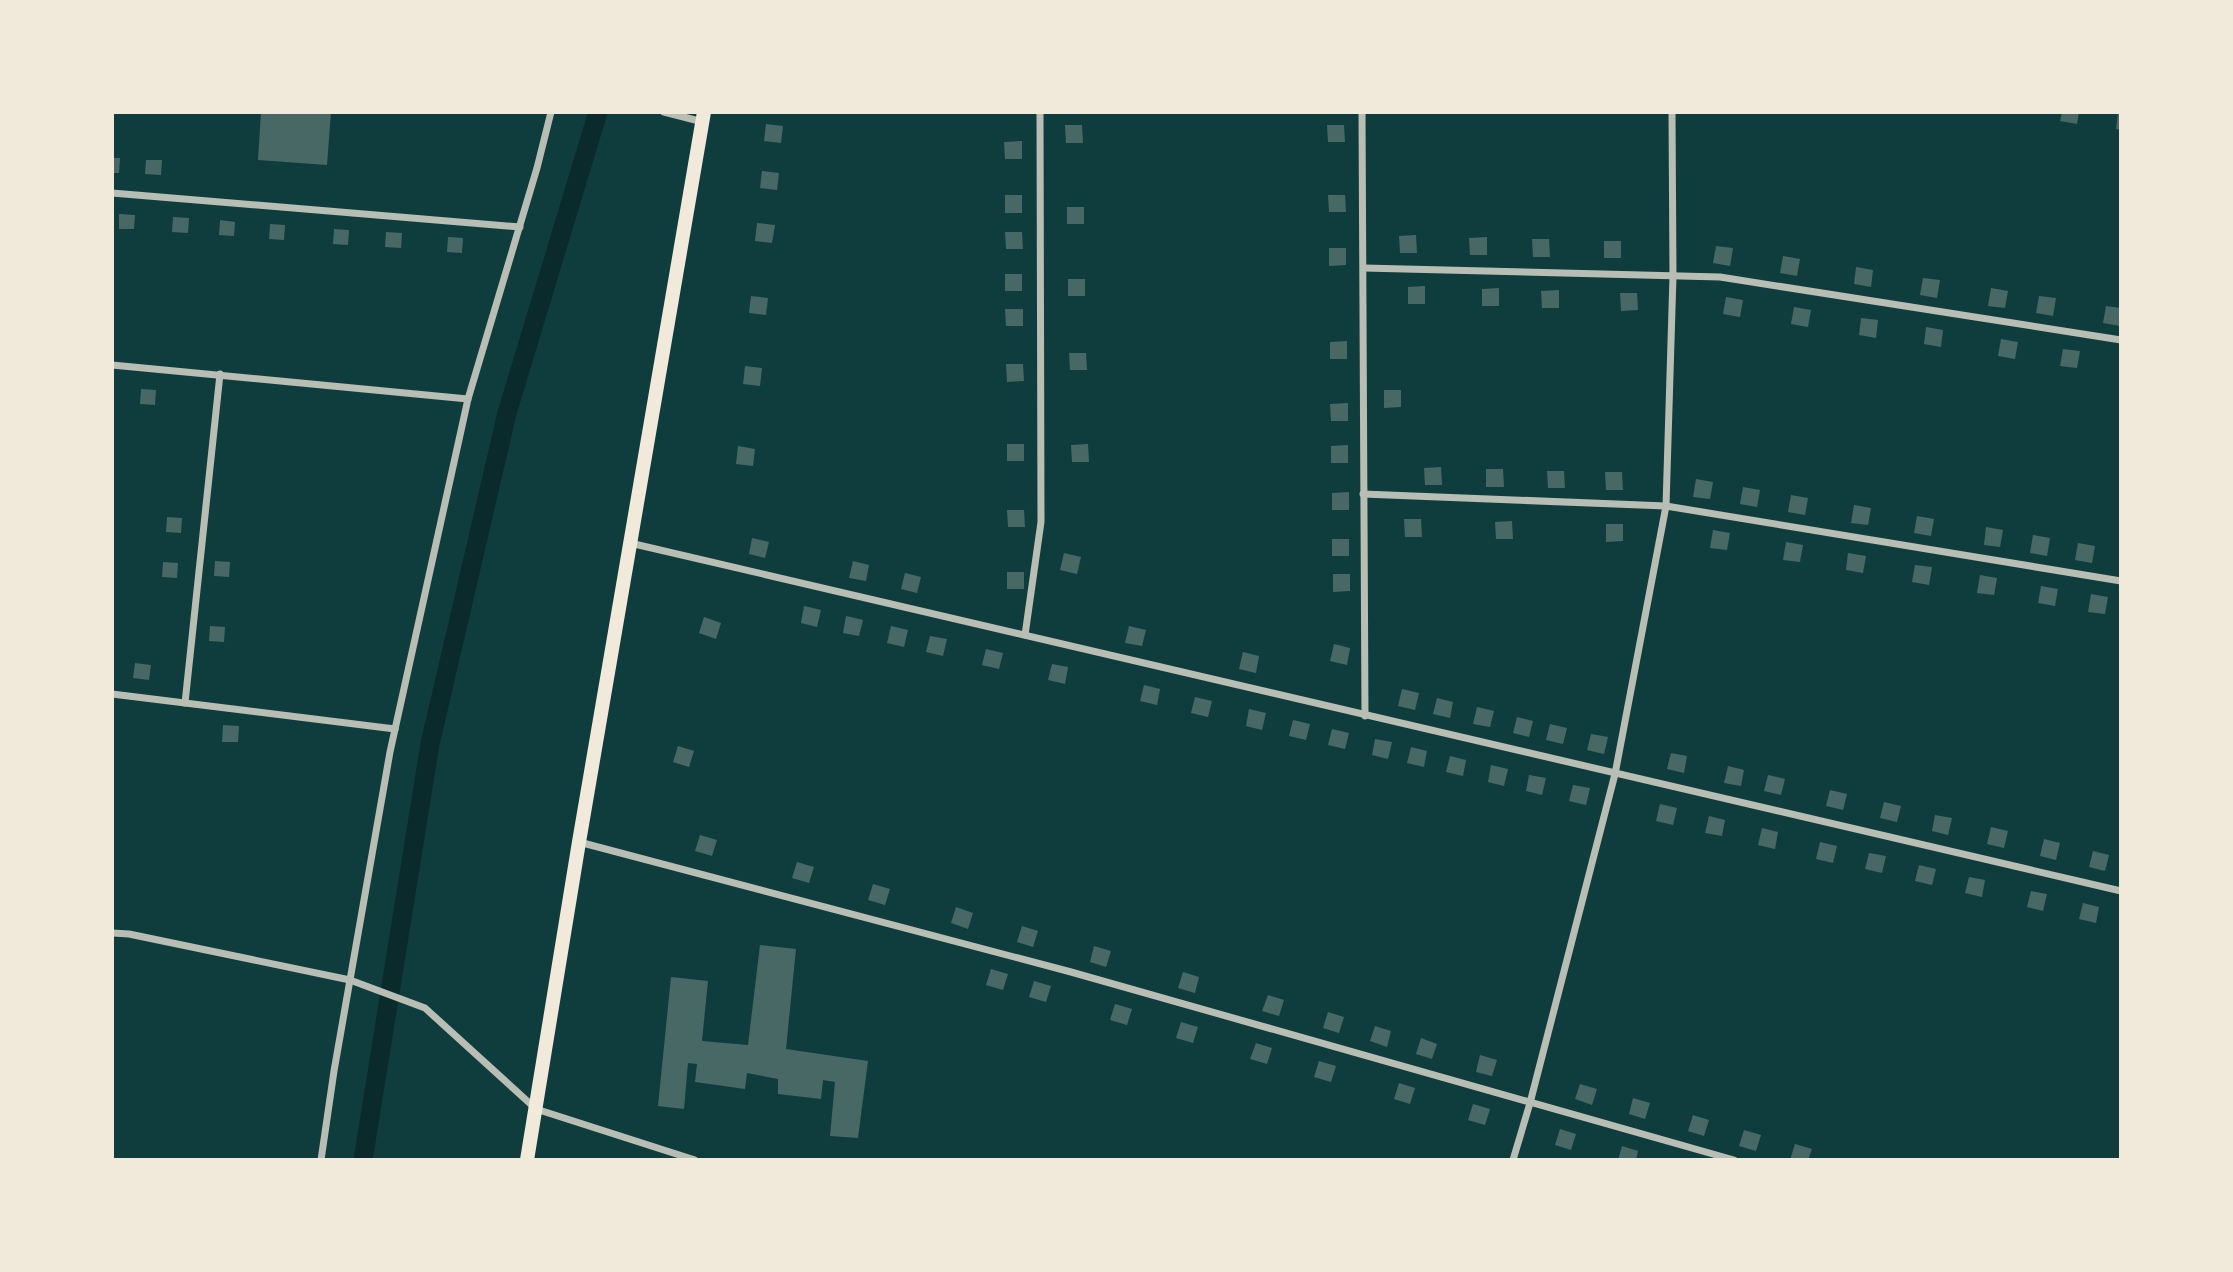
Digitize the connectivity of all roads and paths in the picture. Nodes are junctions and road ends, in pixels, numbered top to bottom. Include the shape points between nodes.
1 (551, 112) edge
2 (664, 112) edge
3 (1040, 112) edge
4 (1362, 112) edge
5 (1672, 112) edge
6 (703, 117) edge
7 (112, 193) edge
8 (520, 227) junction
9 (1364, 268) junction
10 (1673, 276) junction
11 (2121, 340) edge
12 (112, 365) edge
13 (220, 374) junction
14 (468, 399) junction
15 (1363, 494) junction
16 (1665, 506) junction
17 (629, 542) junction
18 (2121, 581) edge
19 (1025, 635) junction
20 (112, 694) edge
21 (185, 703) junction
22 (1365, 716) junction
23 (395, 729) junction
24 (1615, 774) junction
25 (579, 842) junction
26 (2121, 891) edge
27 (112, 933) edge
28 (350, 980) junction
29 (1530, 1103) junction
30 (536, 1109) junction
31 (321, 1160) edge
32 (527, 1160) edge
33 (695, 1160) edge
34 (1513, 1160) edge
35 (1734, 1160) edge

1 - 8 street
2 - 6 street
3 - 19 street via 1041,522
4 - 9 street
5 - 10 street
6 - 17 main road
7 - 8 street
8 - 14 street
9 - 10 street
9 - 15 street
10 - 11 street via 1720,277
10 - 16 street
12 - 13 street
13 - 14 street
13 - 21 street
14 - 23 street
15 - 16 street
15 - 22 street
16 - 18 street
16 - 24 street
17 - 19 street
17 - 25 main road
19 - 22 street
20 - 21 street
21 - 23 street
22 - 24 street
23 - 28 street
24 - 26 street
24 - 29 street
25 - 29 street via 1072,972
25 - 30 main road
27 - 28 street
28 - 30 street via 425,1008
28 - 31 street
29 - 34 street
29 - 35 street
30 - 32 main road
30 - 33 street

